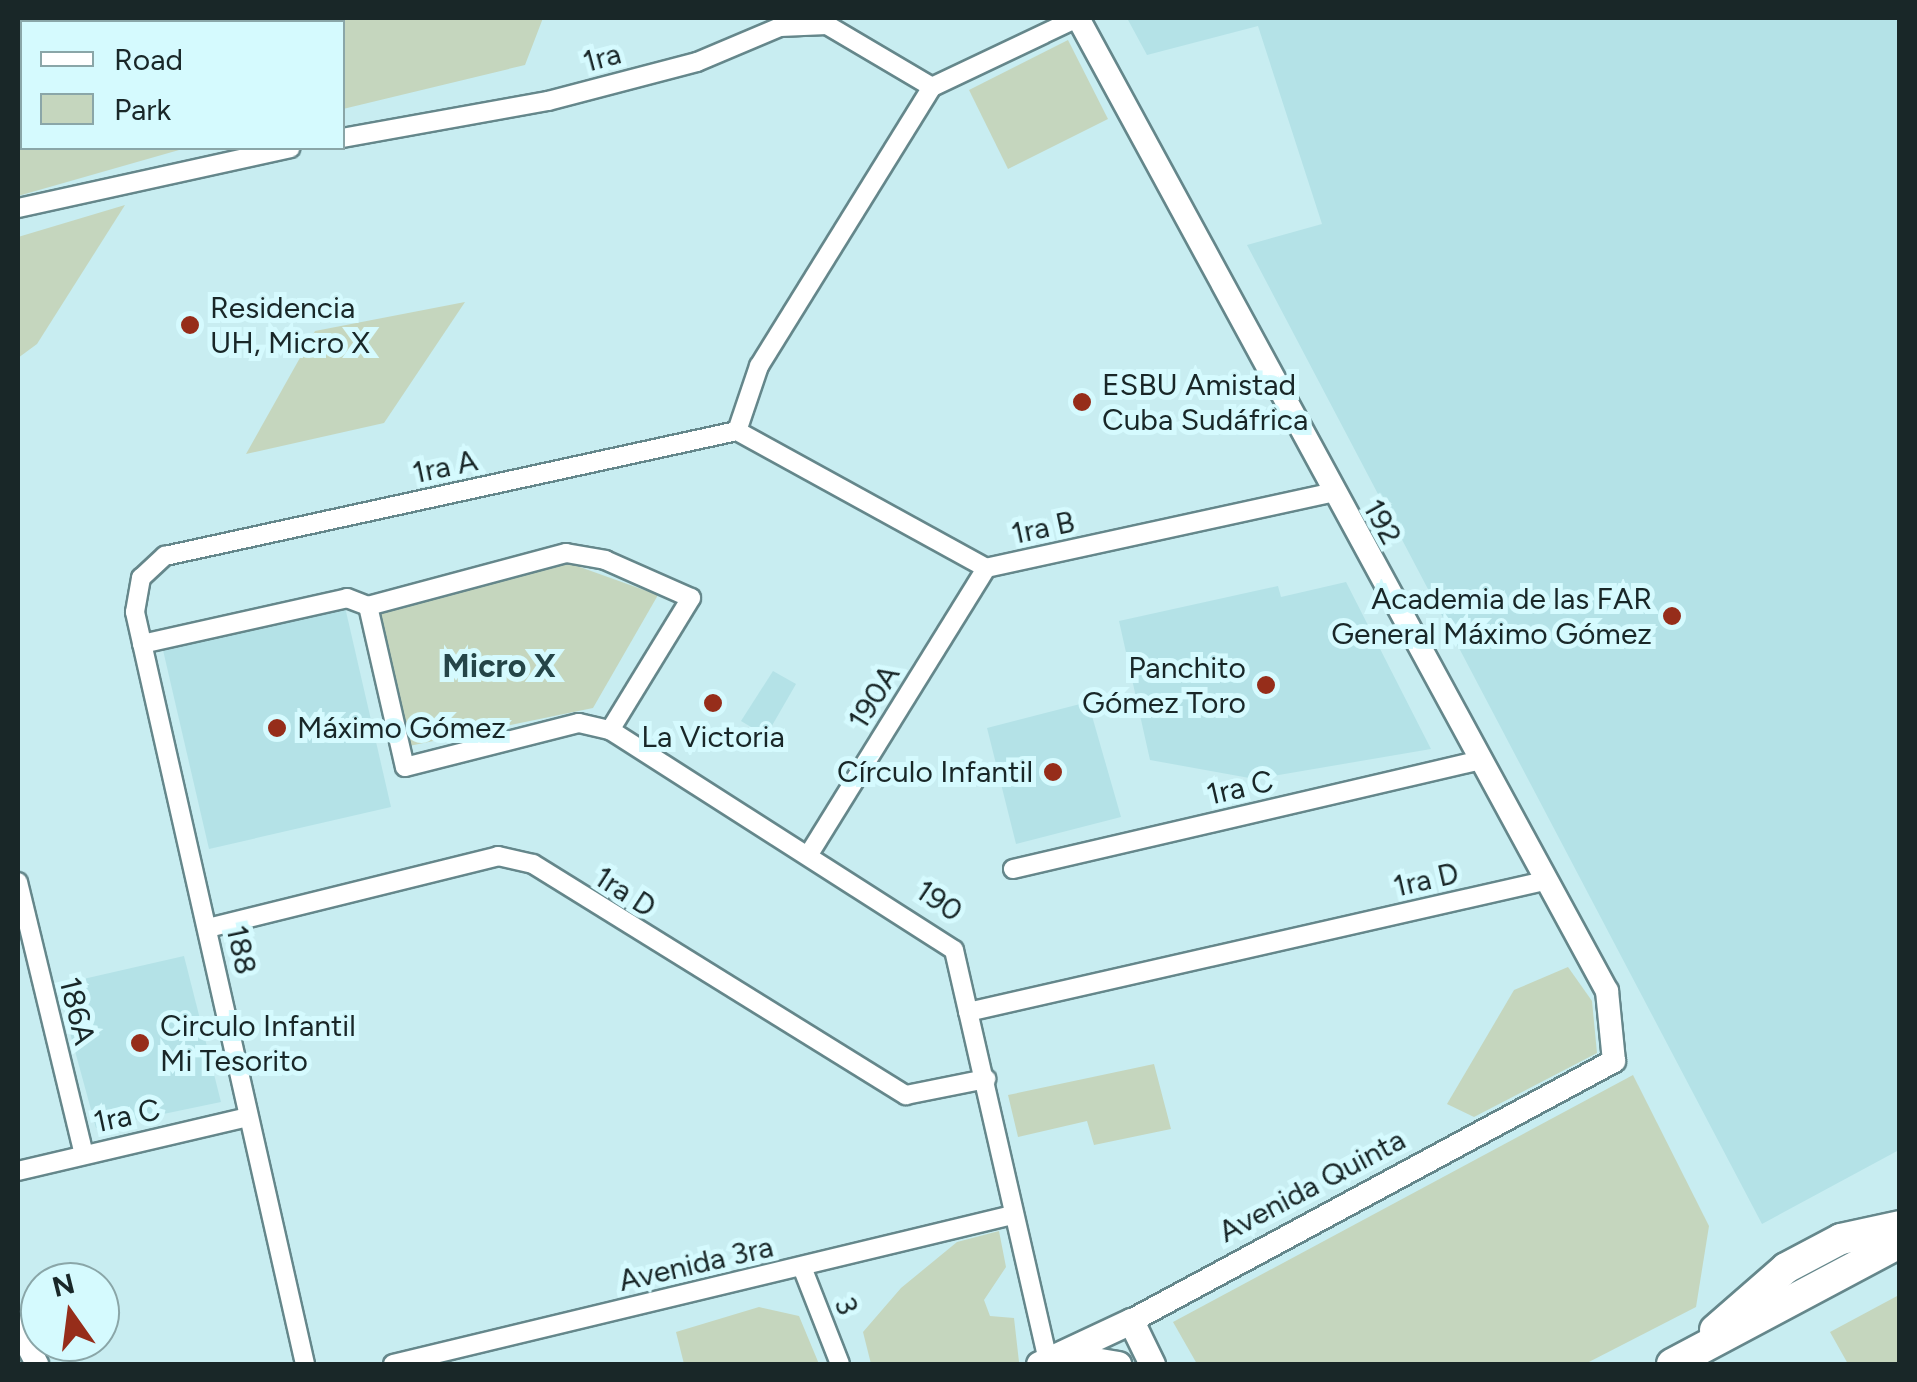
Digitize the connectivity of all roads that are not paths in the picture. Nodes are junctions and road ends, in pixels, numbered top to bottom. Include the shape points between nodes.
1 (1078, 18) edge
2 (932, 87) junction
3 (345, 137) edge
4 (281, 150) edge
5 (18, 208) edge
6 (737, 431) junction
7 (1331, 493) junction
8 (165, 556) joint
9 (986, 568) junction
10 (368, 606) junction
11 (142, 644) junction
12 (610, 730) junction
13 (1480, 760) junction
14 (809, 854) junction
15 (1013, 869) dead end
16 (1544, 881) junction
17 (18, 882) edge
18 (208, 928) junction
19 (968, 1012) junction
20 (1614, 1061) joint
21 (986, 1079) junction
22 (248, 1117) junction
23 (84, 1154) junction
24 (18, 1170) edge
25 (1012, 1215) junction
26 (1900, 1226) edge
27 (1900, 1243) edge
28 (802, 1267) junction
29 (1132, 1321) junction
30 (18, 1327) edge
31 (1049, 1360) edge
32 (1681, 1360) edge
33 (37, 1364) edge
34 (305, 1364) edge
35 (393, 1364) edge
36 (840, 1364) edge
37 (1118, 1364) edge
38 (1152, 1364) edge

1 - 2 street
1 - 7 street, 192
2 - 3 street, 1ra via 827,25 780,27 697,62 548,101
2 - 6 street via 759,366
4 - 5 street
6 - 8 street, 1ra A
6 - 9 street, 1ra B
7 - 9 street, 1ra B
7 - 13 street, 192
8 - 11 street, 188 via 140,578
9 - 14 street, 190A
10 - 11 street via 347,598
10 - 12 street, 190 via 405,767 579,723
10 - 12 street via 566,554 692,598
11 - 18 street, 188
12 - 14 street, 190
13 - 15 street, 1ra C
13 - 16 street, 192
14 - 19 street, 190 via 954,950
16 - 19 street, 1ra D
16 - 20 street, 192 via 1606,991
17 - 23 street, 186A
18 - 21 street, 1ra D via 498,856 533,864 906,1095
18 - 22 street, 188
19 - 21 street, 190
20 - 29 street, Avenida Quinta
21 - 25 street, 190
22 - 23 street, 1ra C
22 - 34 street, 188
23 - 24 street, 1ra C
25 - 28 street, Avenida 3ra
25 - 31 street, 190
26 - 32 highway via 1842,1239 1786,1268
27 - 32 highway
28 - 35 street, Avenida 3ra
28 - 36 street, 3
29 - 31 main road, Avenida Quinta
29 - 38 main road
30 - 33 street
31 - 37 main road

